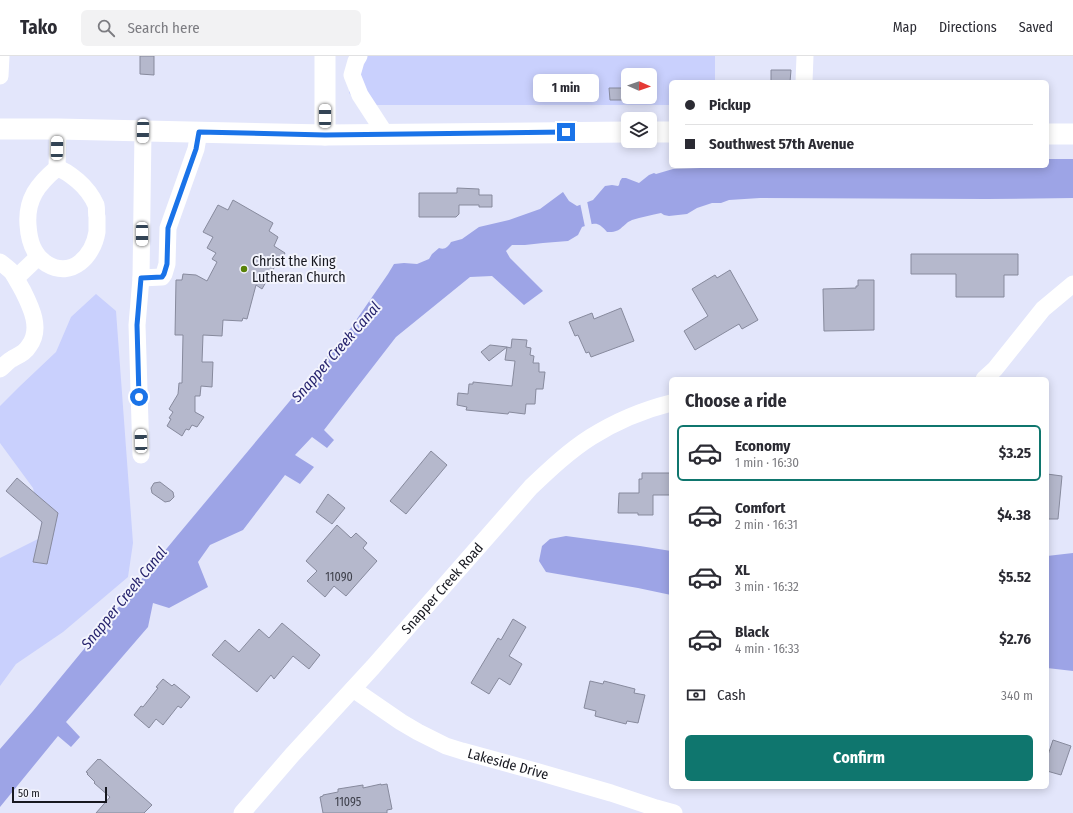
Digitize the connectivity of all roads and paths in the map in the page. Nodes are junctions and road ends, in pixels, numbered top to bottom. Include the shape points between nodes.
1 (1, 56) edge
2 (325, 56) edge
3 (359, 56) edge
4 (805, 56) edge
5 (0, 76) edge
6 (804, 80) edge
7 (0, 129) edge
8 (58, 129) junction
9 (143, 131) junction
10 (199, 132) junction
11 (621, 132) edge
12 (657, 132) edge
13 (669, 132) edge
14 (386, 134) junction
15 (1049, 134) edge
16 (1073, 134) edge
17 (325, 135) junction
18 (57, 168) junction
19 (38, 257) junction
20 (0, 262) edge
21 (16, 278) junction
22 (141, 278) junction
23 (1073, 284) edge
24 (4, 362) edge
25 (986, 377) edge
26 (669, 404) edge
27 (141, 455) dead end
28 (353, 689) junction
29 (242, 813) edge
30 (674, 813) edge

1 - 5 street
2 - 17 main road
3 - 14 street via 352,75 360,95
4 - 6 street
7 - 8 main road
8 - 9 main road
8 - 18 street
9 - 10 main road
9 - 22 street
10 - 17 main road
10 - 22 street via 196,149 168,228 167,264 164,274 162,277
11 - 14 main road
12 - 13 main road
14 - 17 main road
15 - 16 main road
18 - 19 street via 42,182 27,212 29,238
18 - 19 street via 85,187 91,196 96,206 96,233 87,255 76,266 60,269
19 - 21 street
20 - 21 street
21 - 24 street via 34,316 34,338 23,353
22 - 27 street via 137,325
23 - 25 street via 1043,309
26 - 28 street, Snapper Creek Road via 647,410 591,437 545,474
28 - 29 street, Snapper Creek Road
28 - 30 street, Lakeside Drive via 401,722 446,746

